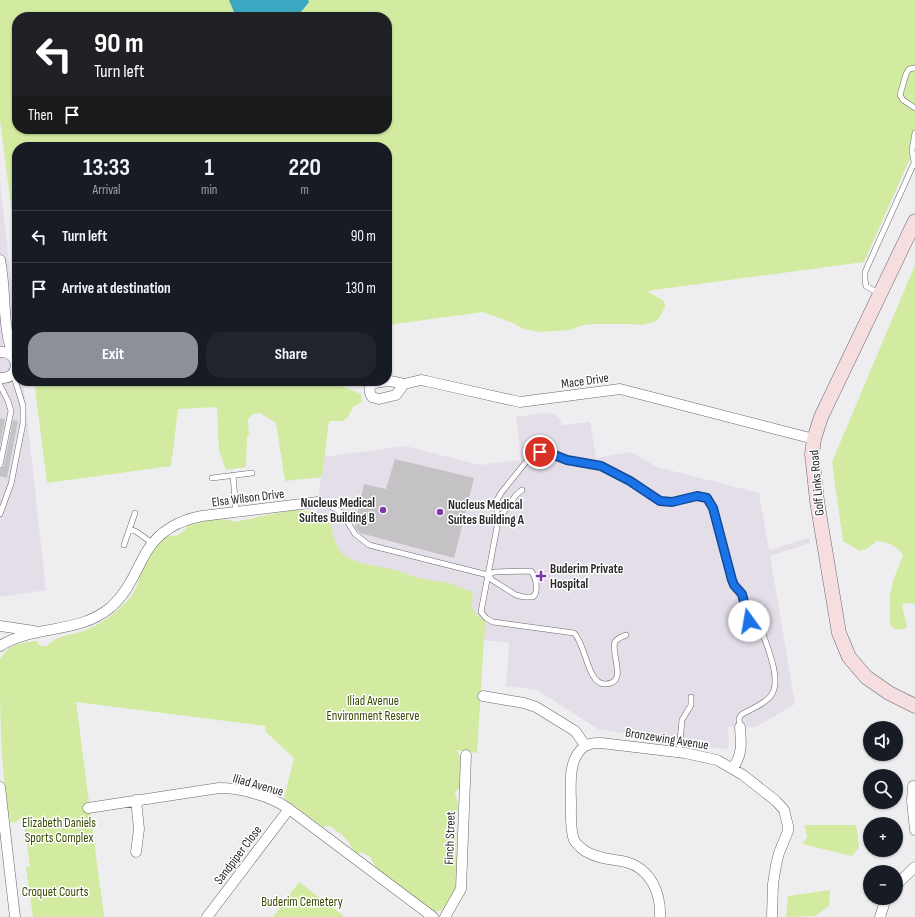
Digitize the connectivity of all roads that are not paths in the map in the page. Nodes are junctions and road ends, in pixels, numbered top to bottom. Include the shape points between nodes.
1 (915, 68) edge
2 (915, 108) edge
3 (915, 133) edge
4 (914, 162) edge
5 (915, 222) edge
6 (0, 260) edge
7 (879, 294) junction
8 (0, 352) edge
9 (12, 354) edge
10 (12, 359) edge
11 (12, 374) edge
12 (0, 378) edge
13 (404, 384) dead end
14 (0, 385) edge
15 (17, 386) edge
16 (814, 439) junction
17 (0, 465) edge
18 (252, 473) dead end
19 (233, 475) junction
20 (212, 478) dead end
21 (522, 490) dead end
22 (318, 502) joint
23 (236, 512) junction
24 (135, 513) dead end
25 (0, 514) edge
26 (498, 520) junction
27 (130, 529) junction
28 (152, 543) junction
29 (124, 545) dead end
30 (488, 575) junction
31 (748, 612) junction
32 (0, 626) edge
33 (38, 632) junction
34 (763, 633) junction
35 (626, 635) dead end
36 (0, 646) edge
37 (482, 696) dead end
38 (691, 698) dead end
39 (915, 706) edge
40 (740, 727) joint
41 (585, 745) junction
42 (678, 752) junction
43 (466, 755) dead end
44 (733, 768) junction
45 (0, 787) edge
46 (914, 791) edge
47 (136, 800) junction
48 (88, 808) dead end
49 (289, 809) junction
50 (915, 830) edge
51 (136, 852) dead end
52 (915, 867) edge
53 (903, 878) edge
54 (884, 905) edge
55 (15, 917) edge
56 (207, 917) edge
57 (433, 917) edge
58 (445, 917) edge
59 (660, 917) edge
60 (772, 917) edge
61 (880, 917) edge

1 - 2 lane via 909,69 906,74 900,95
3 - 4 lane via 912,150
4 - 7 lane via 865,272 866,286
5 - 7 main road, Golf Links Road
6 - 9 street via 7,334
7 - 16 main road, Golf Links Road via 832,390
8 - 10 street via 9,354
11 - 12 street
13 - 16 street, Mace Drive via 426,380 520,402 620,390
14 - 17 lane via 8,401 10,413
15 - 25 lane via 23,423 11,484
16 - 39 main road, Golf Links Road via 814,477 839,633 849,657 866,678
18 - 19 lane
19 - 20 lane
19 - 23 lane
21 - 26 lane via 516,494
22 - 23 street, Elsa Wilson Drive
22 - 30 lane, Elsa Wilson Drive via 329,505 342,514 354,534 369,545
23 - 28 street, Elsa Wilson Drive via 183,521 166,530
24 - 27 lane
26 - 30 lane
26 - 31 lane via 496,505 499,497 530,457 540,452 601,466 660,501 672,502 695,496 704,497 713,508 732,580 742,594
27 - 28 lane
27 - 29 lane
28 - 33 street, Elsa Wilson Drive via 128,588 107,610 80,624
30 - 30 lane, Elsa Wilson Drive via 494,572 531,571 537,588 536,594 533,597 520,597
30 - 35 lane via 481,609 483,615 496,622 574,633 578,637 592,675 600,683 608,684 616,679 618,670 615,644 618,638
31 - 34 lane via 750,623
31 - 34 lane via 762,619
32 - 33 street, Elsa Wilson Drive
33 - 36 street, Elsa Wilson Drive
34 - 40 lane via 774,673 774,691 768,699 741,715
37 - 41 street via 536,707 572,728
38 - 42 lane via 691,705 682,720
40 - 44 street via 741,749
41 - 42 street, Bronzewing Avenue via 601,742
41 - 59 street via 576,755 571,772 571,822 575,841 591,854 631,864 646,874 656,890
42 - 44 street, Bronzewing Avenue via 716,760
43 - 58 street, Finch Street via 461,889
44 - 60 street, Bronzewing Avenue via 776,801 784,810 788,821 788,831 776,865
45 - 55 street
46 - 50 street
47 - 48 street, Iliad Avenue
47 - 49 street, Iliad Avenue via 226,788 268,798
47 - 51 street via 139,829
49 - 56 street, Sandpiper Close
49 - 57 street, Iliad Avenue
52 - 53 street
54 - 61 street

